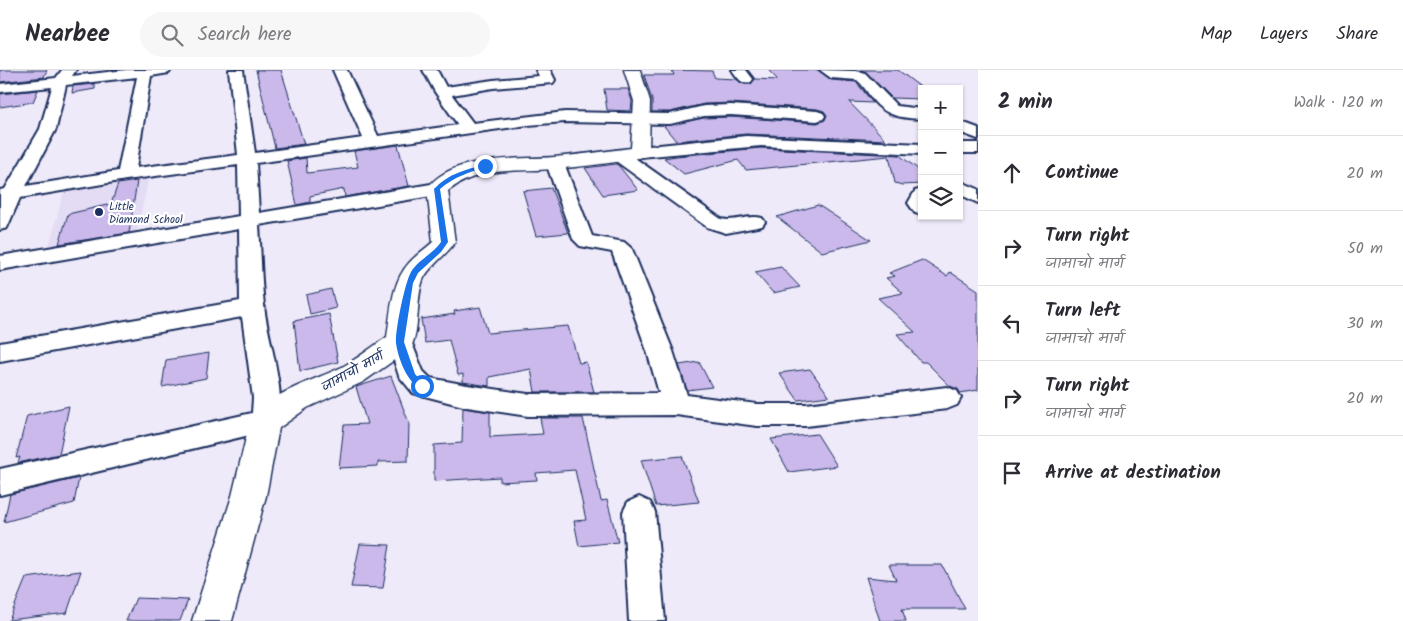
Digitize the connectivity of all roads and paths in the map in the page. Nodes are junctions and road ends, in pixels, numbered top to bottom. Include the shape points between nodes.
1 (164, 70) edge
2 (236, 70) edge
3 (340, 70) edge
4 (430, 70) edge
5 (632, 70) edge
6 (827, 70) edge
7 (145, 71) edge
8 (546, 75) edge
9 (64, 76) edge
10 (0, 88) edge
11 (442, 92) junction
12 (918, 114) edge
13 (817, 116) dead end
14 (565, 117) junction
15 (642, 117) junction
16 (469, 128) junction
17 (963, 128) edge
18 (978, 134) edge
19 (373, 142) junction
20 (963, 148) edge
21 (978, 148) edge
22 (897, 149) junction
23 (918, 149) edge
24 (630, 154) junction
25 (247, 159) junction
26 (918, 162) edge
27 (555, 163) junction
28 (126, 175) junction
29 (963, 188) edge
30 (437, 189) junction
31 (6, 195) edge
32 (978, 197) edge
33 (249, 222) junction
34 (755, 222) dead end
35 (0, 224) edge
36 (0, 264) edge
37 (252, 307) junction
38 (400, 342) junction
39 (0, 352) edge
40 (947, 398) dead end
41 (676, 404) junction
42 (265, 421) junction
43 (0, 482) edge
44 (638, 512) dead end
45 (212, 621) edge
46 (647, 621) edge

1 - 7 street
2 - 25 street
3 - 19 street
4 - 11 street
5 - 15 street via 642,101
6 - 12 street via 836,76 865,79 886,107 893,111
7 - 9 street
7 - 28 street
8 - 11 street
8 - 14 street
9 - 10 street
9 - 31 street via 48,129
11 - 16 street
13 - 15 street via 731,110 704,111 670,119
14 - 15 street
14 - 16 street
15 - 24 street
16 - 19 street
17 - 18 street
19 - 25 street
20 - 21 street
22 - 23 street
22 - 24 street via 763,141 716,142
22 - 26 street
24 - 27 street
24 - 34 street via 714,223 726,227
25 - 28 street
25 - 33 street
27 - 30 street via 485,166 447,180
27 - 41 street via 583,239 589,243 613,243 621,249 660,351
28 - 31 street
29 - 32 street
30 - 33 street
30 - 38 street via 444,242 439,251 415,271 409,283
31 - 35 street
33 - 36 street
33 - 37 street
37 - 39 street
37 - 42 street via 267,398
38 - 41 street via 412,376 422,386 528,405
38 - 42 street, जामाचो मार्ग via 352,374 296,400
40 - 41 street via 806,415 757,415
42 - 43 street
42 - 45 street via 249,496
44 - 46 street

